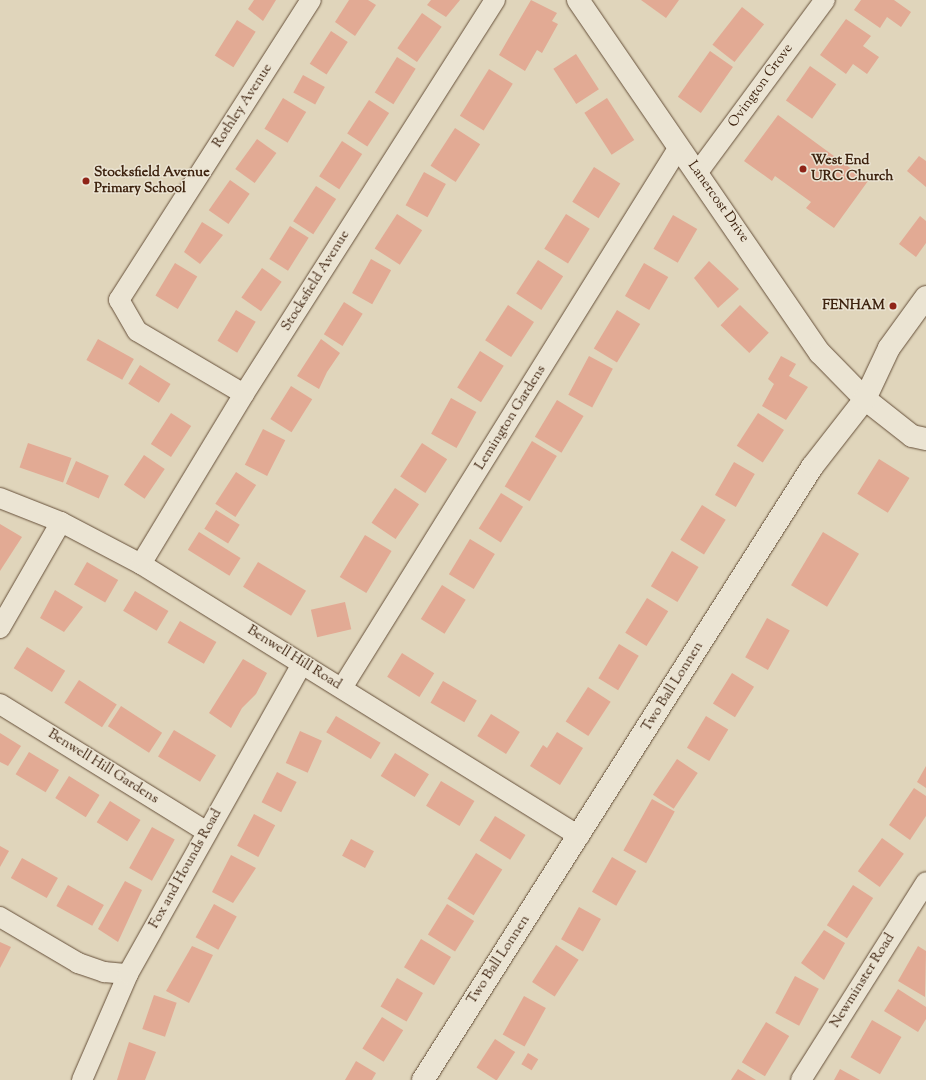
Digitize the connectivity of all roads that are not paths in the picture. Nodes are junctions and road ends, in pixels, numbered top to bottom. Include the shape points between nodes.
1 (311, 0) edge
2 (495, 0) edge
3 (578, 0) edge
4 (825, 0) edge
5 (679, 147) junction
6 (698, 172) junction
7 (926, 297) edge
8 (244, 394) junction
9 (865, 399) junction
10 (926, 439) edge
11 (0, 498) edge
12 (61, 522) junction
13 (141, 564) junction
14 (0, 628) edge
15 (302, 664) junction
16 (342, 688) junction
17 (0, 704) edge
18 (206, 832) junction
19 (579, 836) junction
20 (926, 882) edge
21 (0, 917) edge
22 (128, 974) junction
23 (82, 1080) edge
24 (423, 1080) edge
25 (801, 1080) edge

1 - 8 street, Rothley Avenue via 119,300 137,331
2 - 8 street, Stocksfield Avenue
3 - 5 main road, Lanercost Drive
4 - 6 street, Ovington Grove
5 - 6 main road, Lanercost Drive
5 - 16 street, Lemington Gardens
6 - 9 main road, Lanercost Drive via 820,352
7 - 9 main road, Two Ball Lonnen via 889,348
8 - 13 street, Stocksfield Avenue
9 - 10 main road, Lanercost Drive via 912,436
9 - 19 main road, Two Ball Lonnen via 812,467
11 - 12 street, Benwell Hill Road
12 - 13 street, Benwell Hill Road
12 - 14 street
13 - 15 street, Benwell Hill Road
15 - 16 street, Benwell Hill Road
15 - 18 street, Fox and Hounds Road
16 - 19 street, Benwell Hill Road
17 - 18 street, Benwell Hill Gardens
18 - 22 street, Fox and Hounds Road
19 - 24 main road, Two Ball Lonnen
20 - 25 street, Newminster Road
21 - 22 street via 78,963 104,972
22 - 23 street, Fox and Hounds Road

